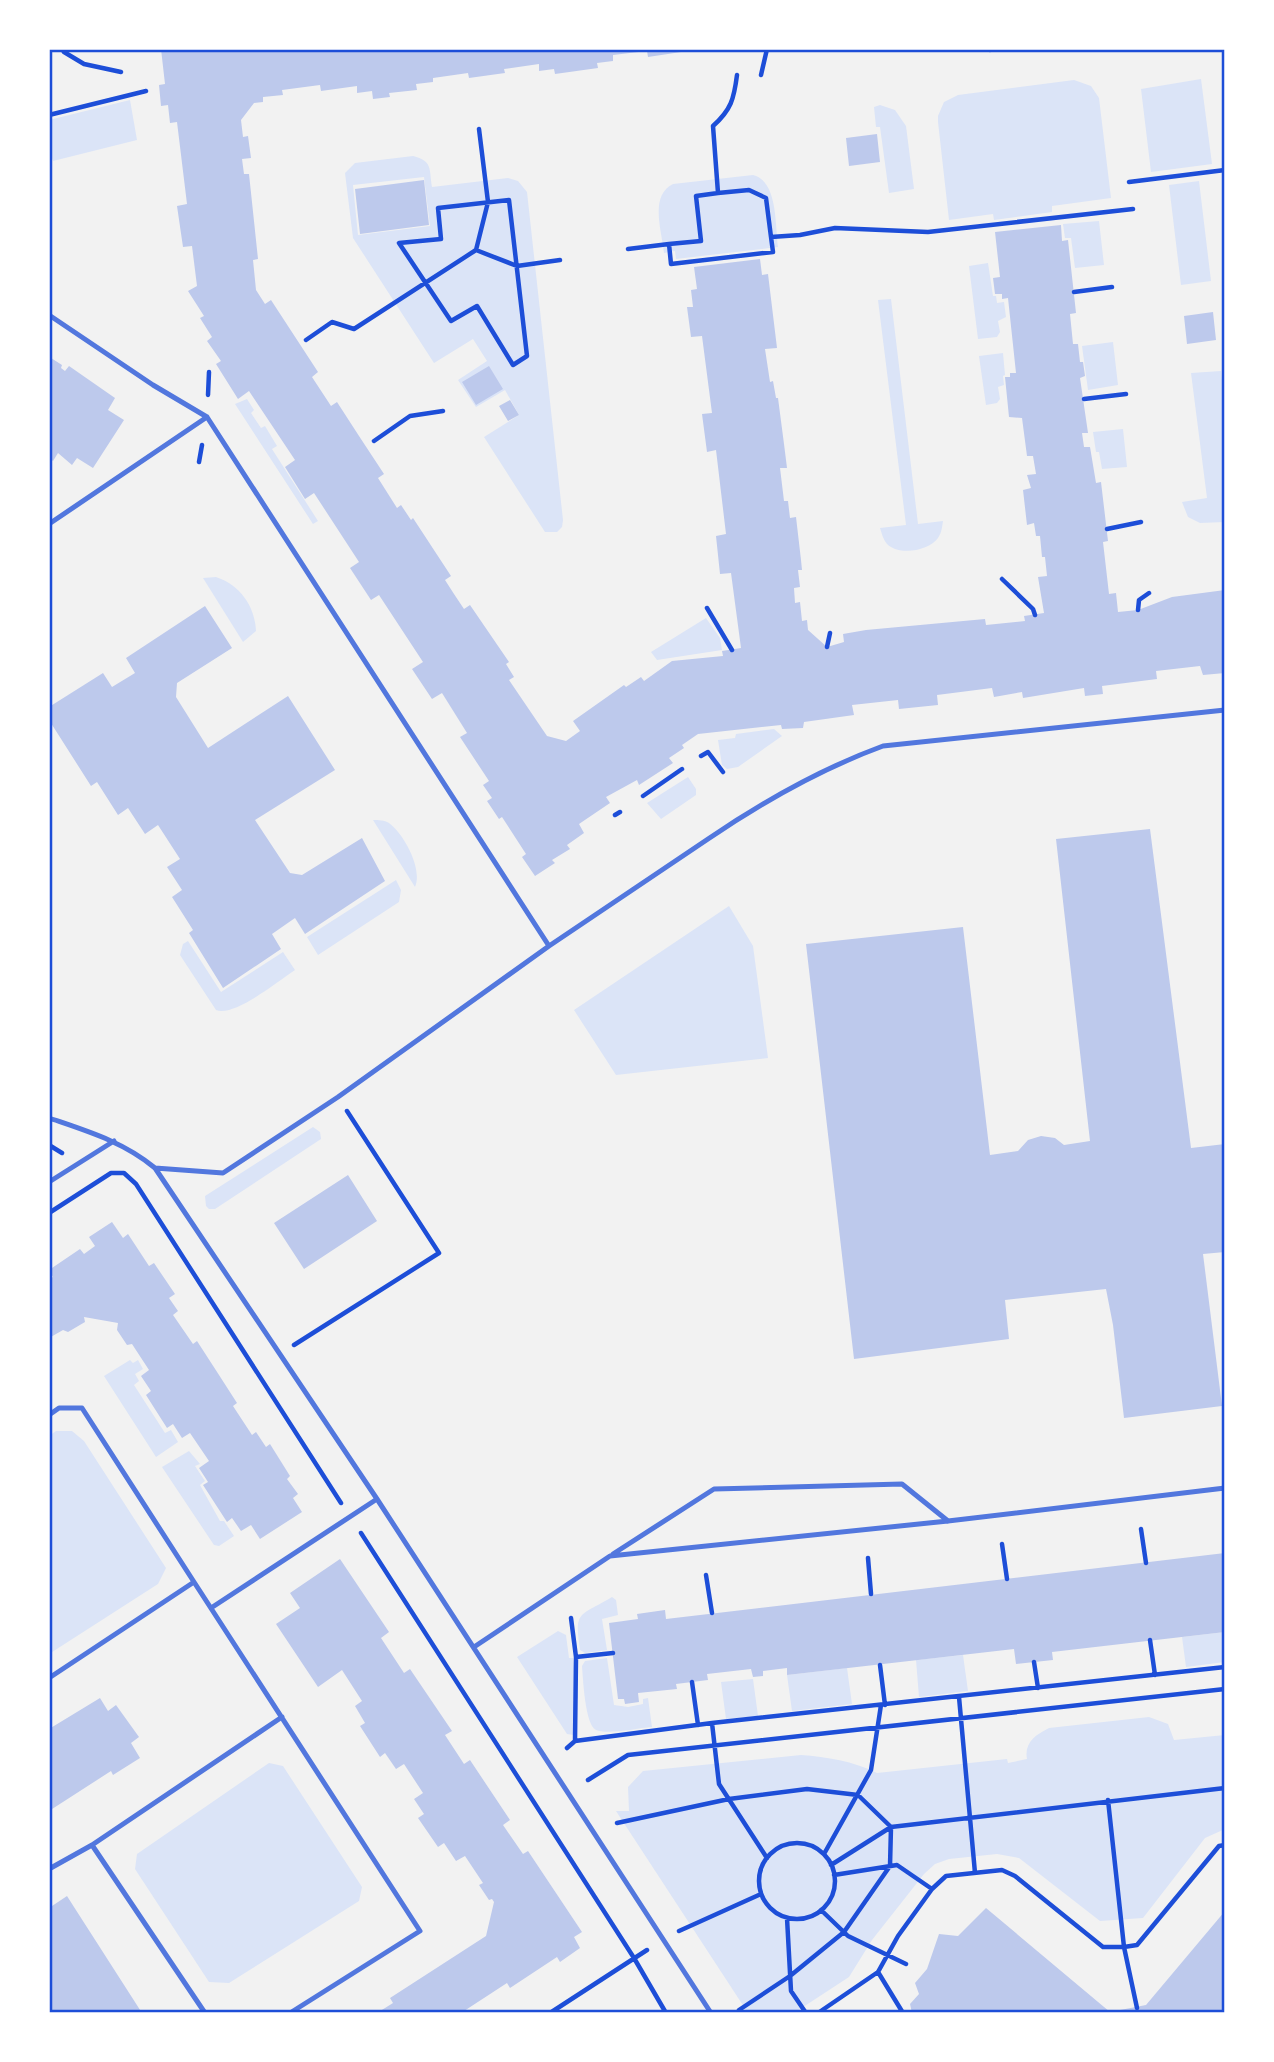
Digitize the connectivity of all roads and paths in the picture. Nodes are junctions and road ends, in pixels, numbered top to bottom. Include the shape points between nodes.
1 (62, 49) edge
2 (767, 49) edge
3 (121, 72) dead end
4 (737, 75) dead end
5 (761, 75) dead end
6 (146, 91) dead end
7 (49, 115) edge
8 (479, 129) dead end
9 (1225, 170) edge
10 (1129, 182) dead end
11 (719, 193) junction
12 (488, 202) junction
13 (1133, 209) dead end
14 (771, 237) junction
15 (669, 244) junction
16 (628, 249) dead end
17 (476, 250) junction
18 (560, 260) dead end
19 (517, 265) junction
20 (425, 282) junction
21 (1112, 287) dead end
22 (1074, 292) dead end
23 (49, 315) edge
24 (306, 340) dead end
25 (1126, 394) dead end
26 (1084, 399) dead end
27 (443, 411) dead end
28 (207, 417) junction
29 (374, 441) dead end
30 (1141, 522) dead end
31 (49, 524) edge
32 (1107, 529) dead end
33 (1002, 579) dead end
34 (1149, 593) dead end
35 (707, 608) dead end
36 (1138, 610) dead end
37 (1035, 615) dead end
38 (830, 633) dead end
39 (827, 647) dead end
40 (732, 650) dead end
41 (1225, 709) edge
42 (701, 756) dead end
43 (682, 769) dead end
44 (723, 772) dead end
45 (643, 796) dead end
46 (549, 946) junction
47 (338, 1097) junction
48 (49, 1118) edge
49 (114, 1141) junction
50 (155, 1168) junction
51 (49, 1182) edge
52 (49, 1213) edge
53 (280, 1354) junction
54 (256, 1370) junction
55 (49, 1415) edge
56 (1225, 1488) edge
57 (377, 1499) junction
58 (350, 1516) junction
59 (948, 1521) junction
60 (1141, 1530) dead end
61 (1002, 1544) dead end
62 (610, 1556) junction
63 (868, 1558) dead end
64 (1146, 1563) dead end
65 (706, 1574) dead end
66 (1007, 1579) dead end
67 (194, 1582) junction
68 (871, 1594) dead end
69 (211, 1608) junction
70 (712, 1613) dead end
71 (571, 1618) dead end
72 (1150, 1640) dead end
73 (474, 1647) junction
74 (612, 1653) dead end
75 (576, 1657) junction
76 (1034, 1662) dead end
77 (880, 1665) dead end
78 (1225, 1667) edge
79 (1155, 1675) junction
80 (49, 1678) edge
81 (692, 1682) dead end
82 (1038, 1688) junction
83 (1225, 1689) edge
84 (959, 1697) junction
85 (883, 1705) junction
86 (282, 1717) junction
87 (961, 1718) junction
88 (712, 1723) junction
89 (698, 1725) junction
90 (878, 1728) junction
91 (575, 1741) junction
92 (715, 1746) junction
93 (567, 1748) dead end
94 (588, 1780) dead end
95 (1225, 1788) edge
96 (858, 1795) junction
97 (729, 1799) junction
98 (1108, 1800) junction
99 (970, 1817) junction
100 (617, 1823) dead end
101 (891, 1827) junction
102 (1225, 1845) edge
103 (92, 1846) junction
104 (824, 1854) junction
105 (767, 1858) junction
106 (831, 1865) junction
107 (890, 1866) junction
108 (49, 1869) edge
109 (975, 1872) junction
110 (834, 1875) junction
111 (932, 1889) junction
112 (761, 1894) junction
113 (821, 1910) junction
114 (787, 1918) junction
115 (844, 1932) junction
116 (665, 1939) junction
117 (1124, 1947) junction
118 (886, 1955) junction
119 (634, 1958) junction
120 (906, 1964) dead end
121 (878, 1972) junction
122 (790, 1976) junction
123 (1137, 2008) dead end
124 (739, 2010) dead end
125 (205, 2013) edge
126 (290, 2013) edge
127 (550, 2013) edge
128 (666, 2013) edge
129 (711, 2013) edge
130 (806, 2013) edge
131 (818, 2013) edge
132 (903, 2013) edge

1 - 3 path via 84,64
2 - 5 path
4 - 11 path via 727,113 713,126
6 - 7 path
8 - 12 path
9 - 10 path
11 - 14 path via 749,190 766,198
11 - 15 path via 696,196 701,241
12 - 17 path
12 - 19 path via 509,200
12 - 20 path via 438,208 442,239 399,243
13 - 14 path via 928,232 835,228
14 - 15 path via 773,252 671,264
15 - 16 path
17 - 19 path
17 - 20 path
18 - 19 path
19 - 20 path via 527,356 513,365 477,306 451,321
20 - 24 path via 354,329 332,322
21 - 22 path
23 - 28 lane
25 - 26 path
27 - 29 path via 410,416
28 - 31 lane
28 - 46 lane
30 - 32 path
33 - 37 path
34 - 36 path via 1139,600
35 - 40 path
38 - 39 path
41 - 46 lane via 883,746 850,758 733,822
42 - 44 path via 708,752
43 - 45 path
46 - 47 lane
47 - 50 lane via 223,1173
47 - 53 path via 439,1253
48 - 49 lane
49 - 50 lane
49 - 51 lane
50 - 53 lane
52 - 54 path via 111,1173 124,1173 136,1184
53 - 54 path
53 - 57 lane
54 - 58 path
55 - 67 lane via 59,1408 82,1408
56 - 59 lane
57 - 58 lane
57 - 73 lane
58 - 69 lane
58 - 119 path
59 - 62 lane
59 - 62 lane via 902,1484 714,1489
60 - 64 path
61 - 66 path
62 - 73 lane
63 - 68 path
65 - 70 path
67 - 69 lane
67 - 80 lane
69 - 86 lane
71 - 75 path
72 - 79 path
73 - 116 lane
74 - 75 path
75 - 91 path
76 - 82 path
77 - 85 path
78 - 79 path
79 - 82 path
81 - 89 path
82 - 84 path
83 - 87 path
84 - 85 path
84 - 87 path
85 - 88 path
85 - 90 path
86 - 103 lane
86 - 126 lane via 420,1931
87 - 90 path
87 - 99 path
88 - 89 path
88 - 92 path
89 - 91 path
90 - 92 path
90 - 96 path via 871,1770
91 - 93 path
92 - 94 path via 628,1755
92 - 97 path via 719,1784
95 - 98 path
96 - 97 path via 807,1789
96 - 101 path
96 - 104 path
97 - 100 path
97 - 105 path
98 - 99 path
98 - 117 path
99 - 101 path
99 - 109 path
101 - 106 path
101 - 107 path
102 - 117 path via 1219,1846 1137,1945
103 - 108 lane
103 - 125 lane
104 - 105 path via 801,1843 776,1849
104 - 106 path
105 - 112 path via 758,1882
106 - 110 path
107 - 110 path
107 - 111 path via 897,1865
107 - 115 path
109 - 111 path via 946,1876
109 - 117 path via 1002,1870 1015,1876 1102,1947
110 - 113 path via 830,1900
111 - 118 path
112 - 114 path via 767,1905
112 - 116 path
113 - 114 path via 799,1919
113 - 115 path
114 - 122 path
115 - 118 path
115 - 122 path
116 - 119 path
116 - 129 lane
117 - 123 path
118 - 120 path
118 - 121 path
119 - 127 path
119 - 128 path
121 - 131 path
121 - 132 path
122 - 124 path
122 - 130 path via 791,1991

